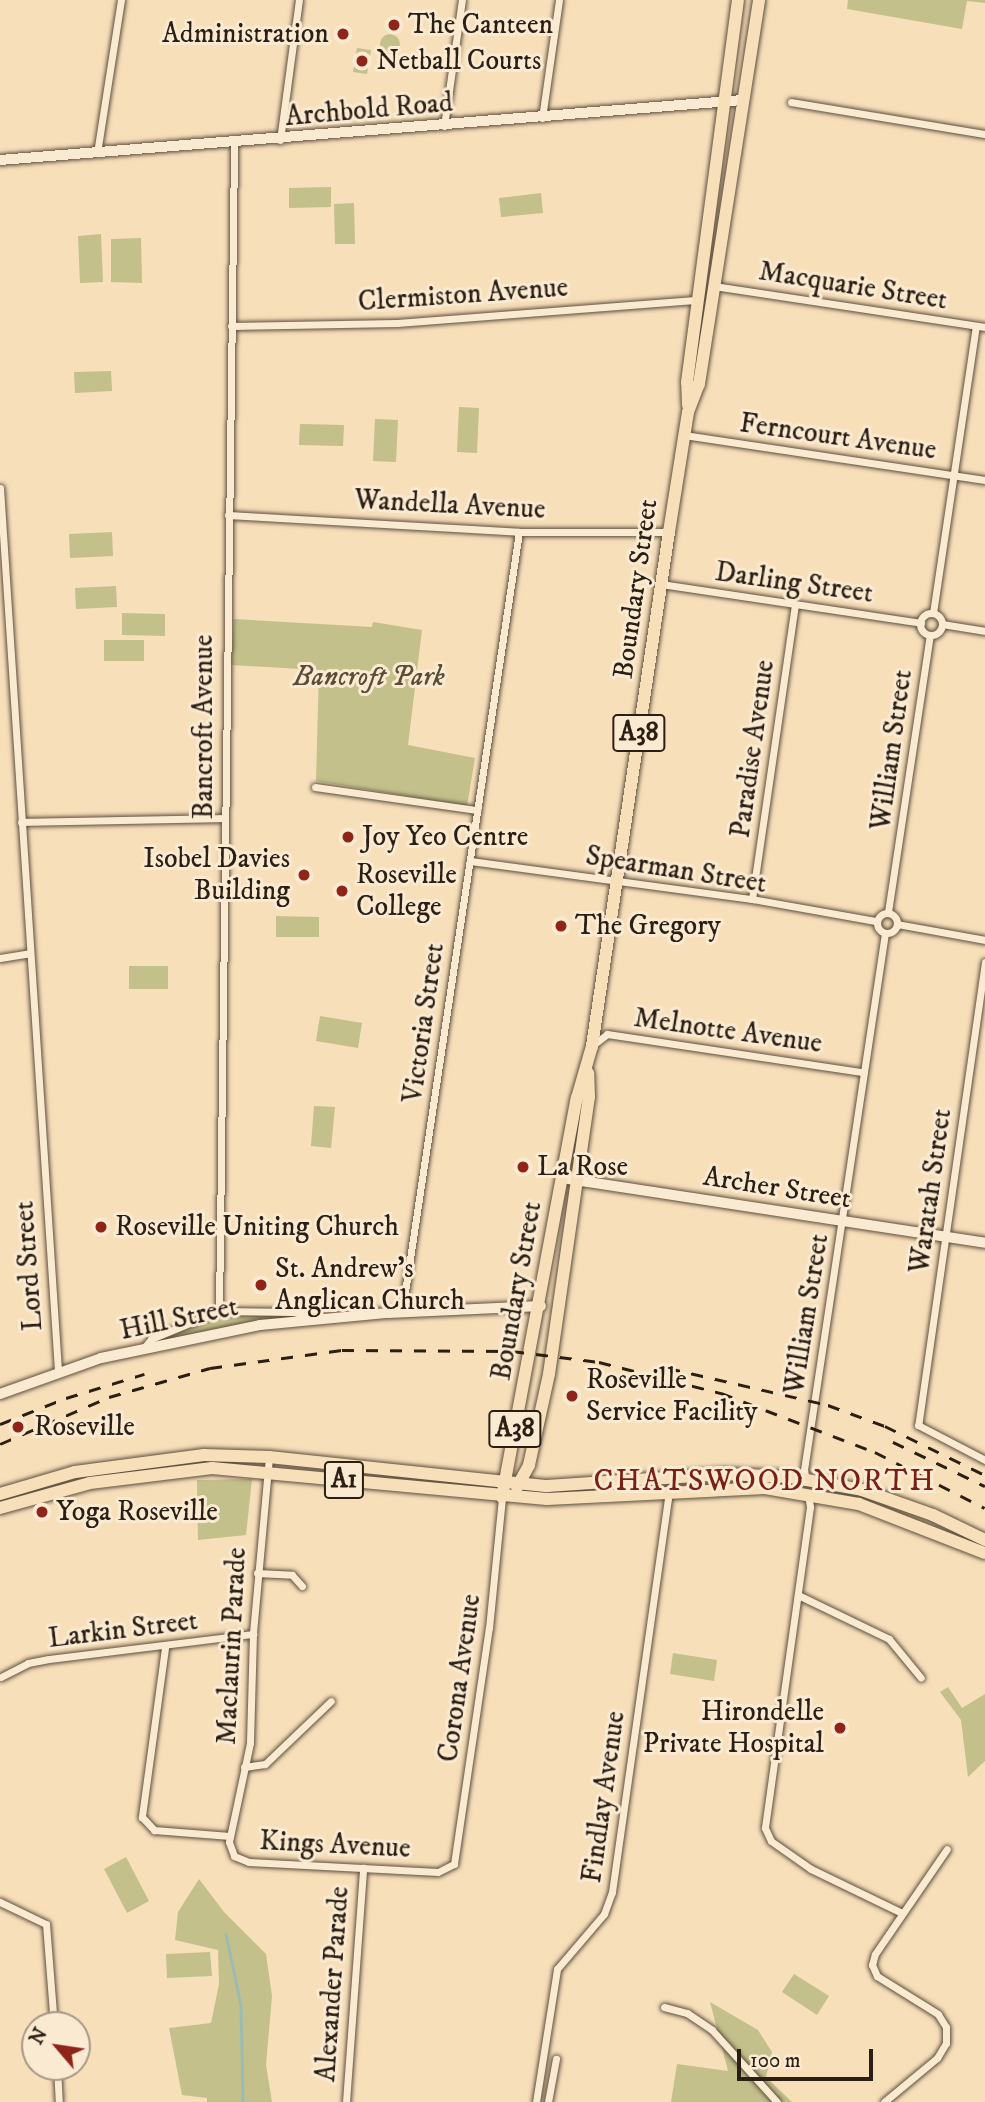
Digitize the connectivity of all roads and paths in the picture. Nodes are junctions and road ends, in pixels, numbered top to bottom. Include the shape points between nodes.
1 (121, 0) edge
2 (299, 0) edge
3 (462, 0) edge
4 (559, 0) edge
5 (738, 0) edge
6 (759, 0) edge
7 (742, 100) junction
8 (791, 102) dead end
9 (721, 103) junction
10 (542, 118) junction
11 (444, 126) junction
12 (985, 134) edge
13 (280, 140) junction
14 (234, 144) junction
15 (97, 153) junction
16 (0, 160) edge
17 (714, 286) junction
18 (698, 300) junction
19 (231, 326) junction
20 (981, 327) edge
21 (688, 412) junction
22 (684, 435) junction
23 (954, 475) junction
24 (985, 480) edge
25 (0, 488) edge
26 (228, 515) junction
27 (519, 532) junction
28 (669, 532) junction
29 (661, 584) junction
30 (795, 605) junction
31 (933, 613) junction
32 (921, 623) junction
33 (942, 624) junction
34 (985, 631) edge
35 (930, 635) junction
36 (315, 787) dead end
37 (477, 810) junction
38 (224, 818) junction
39 (21, 822) junction
40 (470, 861) junction
41 (617, 883) junction
42 (752, 899) junction
43 (888, 912) junction
44 (876, 921) junction
45 (897, 924) junction
46 (885, 933) junction
47 (985, 940) edge
48 (30, 953) junction
49 (0, 958) edge
50 (985, 962) edge
51 (592, 1046) junction
52 (588, 1064) junction
53 (862, 1072) junction
54 (562, 1178) junction
55 (576, 1181) junction
56 (842, 1221) junction
57 (945, 1237) junction
58 (985, 1243) edge
59 (541, 1306) junction
60 (219, 1311) junction
61 (402, 1312) junction
62 (313, 1318) junction
63 (143, 1349) junction
64 (58, 1371) junction
65 (0, 1394) edge
66 (269, 1457) junction
67 (985, 1460) edge
68 (267, 1471) junction
69 (806, 1479) junction
70 (521, 1485) junction
71 (670, 1485) junction
72 (503, 1490) junction
73 (808, 1493) junction
74 (0, 1494) edge
75 (0, 1508) edge
76 (985, 1541) edge
77 (985, 1553) edge
78 (257, 1573) junction
79 (302, 1586) dead end
80 (798, 1595) junction
81 (253, 1634) junction
82 (165, 1648) junction
83 (1, 1677) edge
84 (921, 1678) dead end
85 (331, 1701) dead end
86 (244, 1767) junction
87 (230, 1836) junction
88 (947, 1849) dead end
89 (454, 1864) joint
90 (363, 1868) junction
91 (0, 1902) edge
92 (902, 1913) junction
93 (664, 2007) dead end
94 (53, 2011) edge
95 (556, 2059) dead end
96 (57, 2081) edge
97 (58, 2102) edge
98 (346, 2102) edge
99 (536, 2102) edge
100 (548, 2102) edge
101 (777, 2102) edge
102 (884, 2102) edge

1 - 15 street
2 - 13 street
3 - 11 street
4 - 10 street
5 - 9 highway, Boundary Street / A38
6 - 7 highway, Boundary Street / A38
7 - 9 main road, Archbold Road
7 - 17 highway, Boundary Street / A38
8 - 12 street
9 - 10 main road, Archbold Road
9 - 18 highway, Boundary Street / A38
10 - 11 main road, Archbold Road
11 - 13 main road, Archbold Road
13 - 14 main road, Archbold Road
14 - 15 main road, Archbold Road
14 - 19 street, Bancroft Avenue
15 - 16 main road, Archbold Road
17 - 20 street, Macquarie Street
17 - 21 highway, Boundary Street / A38 via 699,384
18 - 19 street, Clermiston Avenue via 397,323
18 - 21 highway, Boundary Street / A38 via 687,382
19 - 26 street, Bancroft Avenue
20 - 23 street
21 - 22 highway, Boundary Street / A38
22 - 23 street, Ferncourt Avenue
22 - 28 highway, Boundary Street / A38
23 - 24 street, Ferncourt Avenue
23 - 31 street
25 - 39 street, Lord Street
26 - 27 street, Wandella Avenue
26 - 38 street, Bancroft Avenue
27 - 28 street, Wandella Avenue
27 - 37 street, Victoria Street
28 - 29 highway, Boundary Street / A38
29 - 30 street, Darling Street
29 - 41 highway, Boundary Street / A38
30 - 32 street, Darling Street
30 - 42 street, Paradise Avenue
31 - 32 street
31 - 33 street
32 - 35 street
33 - 34 street
33 - 35 street
35 - 43 street, William Street
36 - 37 street
37 - 40 street, Victoria Street
38 - 39 street
38 - 60 street, Bancroft Avenue
39 - 48 street, Lord Street
40 - 41 street, Spearman Street
40 - 61 street, Victoria Street
41 - 42 street, Spearman Street
41 - 51 highway, Boundary Street / A38
42 - 44 street, Spearman Street
43 - 44 street
43 - 45 street
44 - 46 street
45 - 46 street
45 - 47 street
46 - 53 street, William Street
48 - 49 street
48 - 64 street, Lord Street
50 - 57 street, Waratah Street
51 - 52 highway, Boundary Street / A38
51 - 53 street, Melnotte Avenue via 607,1034
52 - 54 highway, Boundary Street / A38
52 - 55 highway, Boundary Street / A38 via 589,1097
53 - 56 street, William Street
54 - 55 main road, Archer Street
54 - 59 highway, Boundary Street / A38
55 - 56 main road, Archer Street
55 - 70 highway, Boundary Street / A38 via 549,1374
56 - 57 main road, Archer Street
56 - 69 street, William Street
57 - 58 main road, Archer Street
57 - 67 street, Waratah Street via 918,1425
59 - 61 main road, Hill Street
59 - 72 highway, Boundary Street / A38
60 - 62 street via 293,1312
60 - 63 street via 151,1339
61 - 62 main road, Hill Street
62 - 63 main road, Hill Street
63 - 64 main road, Hill Street
64 - 65 main road, Hill Street
66 - 68 street, Maclaurin Parade
66 - 72 highway, A1
66 - 74 highway, A1 via 204,1455 132,1464 75,1472
68 - 72 highway, A1
68 - 75 highway, A1 via 212,1468 90,1483
68 - 78 street, Maclaurin Parade
69 - 71 highway, A1 via 725,1474
69 - 73 street, William Street
69 - 76 highway, A1 via 891,1499
70 - 71 highway, A1
70 - 72 highway, A38
71 - 72 highway, A1 via 554,1499
71 - 73 highway, A1
71 - 99 street, Findlay Avenue via 612,1892 604,1914 556,1969
72 - 89 street, Corona Avenue via 489,1628
73 - 77 highway, A1 via 888,1513
73 - 80 street, William Street
78 - 79 street via 292,1575
78 - 81 street, Maclaurin Parade
80 - 84 street via 889,1639
80 - 92 street, William Street via 766,1834 830,1881
81 - 82 street, Larkin Street
81 - 86 street, Maclaurin Parade via 250,1743
82 - 83 street, Larkin Street via 38,1661
82 - 87 street via 142,1817 154,1830
85 - 86 street via 265,1764
86 - 87 street, Maclaurin Parade
87 - 90 street, Kings Avenue via 231,1852 244,1861
88 - 92 street
89 - 90 street, Kings Avenue via 438,1872
90 - 98 street, Alexander Parade
91 - 94 street via 46,1924
92 - 102 street via 872,1965 877,1976 938,2014 946,2026 946,2043 937,2058
93 - 101 street via 687,2013 712,2029
95 - 100 street
96 - 97 street

